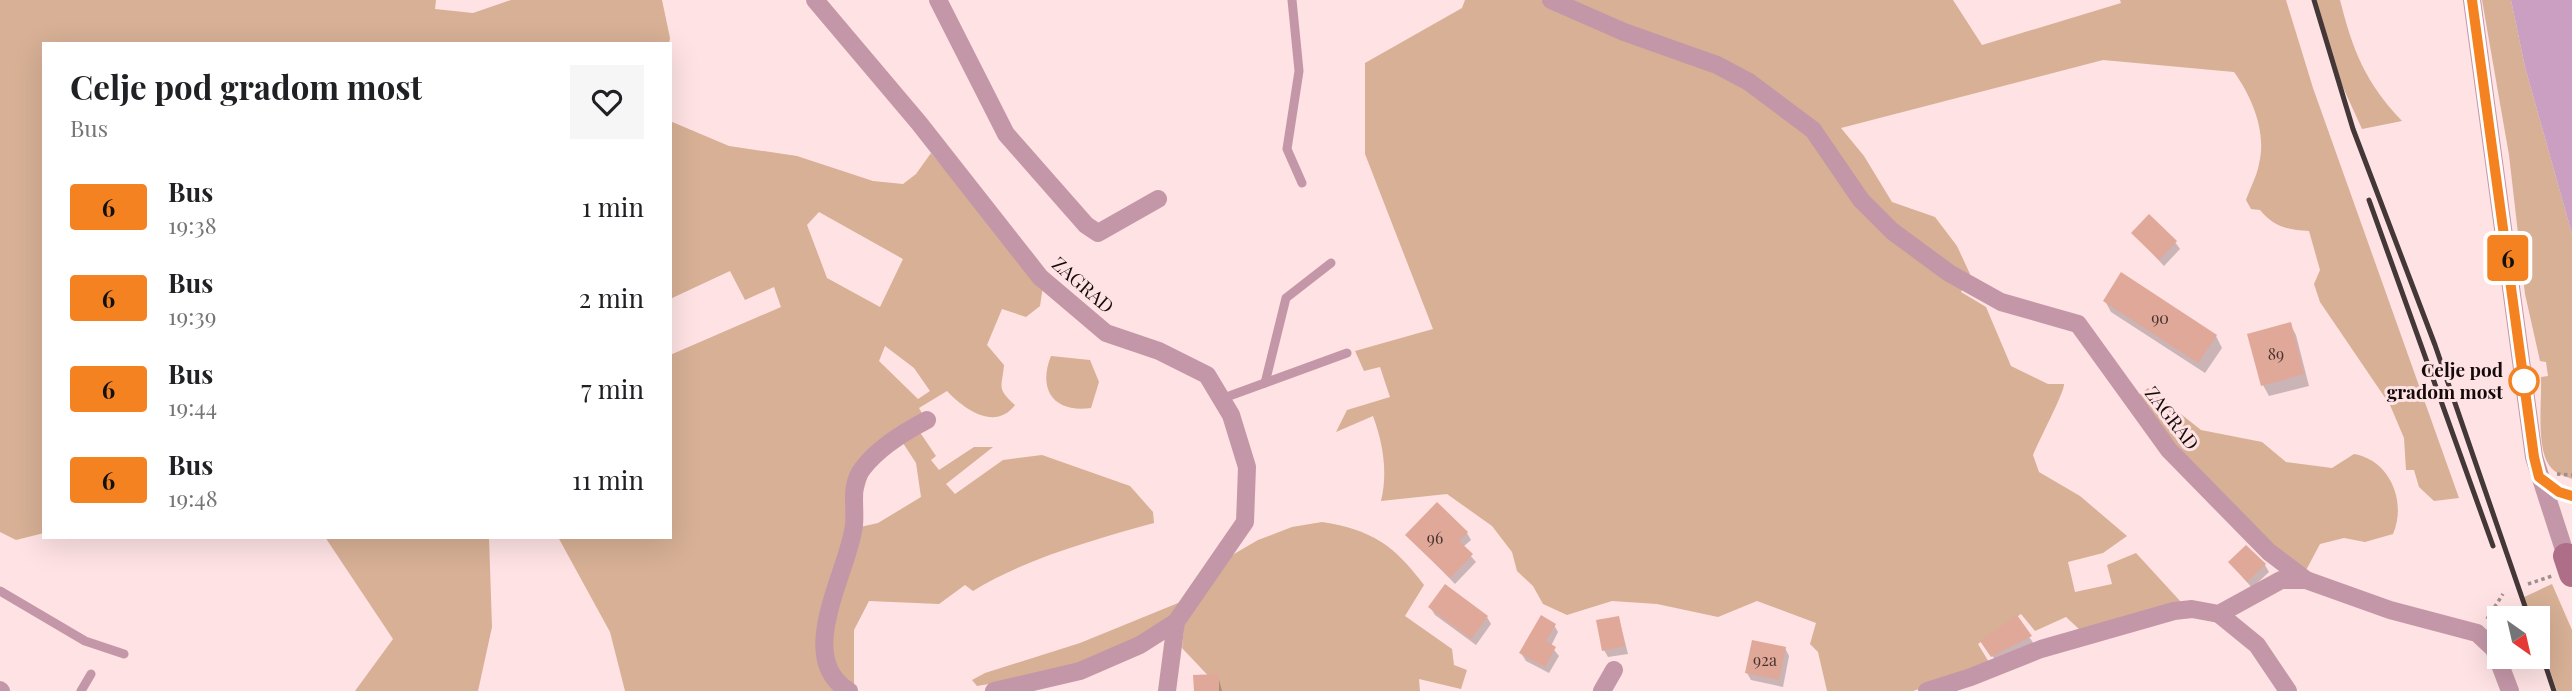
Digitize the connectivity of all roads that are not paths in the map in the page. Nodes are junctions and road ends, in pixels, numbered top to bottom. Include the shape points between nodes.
1 (815, 0) edge
2 (938, 0) edge
3 (1293, 0) edge
4 (1551, 0) edge
5 (2472, 0) edge
6 (1302, 183) dead end
7 (1158, 199) dead end
8 (1331, 263) dead end
9 (1347, 353) dead end
10 (1265, 383) junction
11 (1222, 400) junction
12 (928, 420) dead end
13 (2569, 565) edge
14 (2306, 580) junction
15 (0, 592) edge
16 (2219, 614) junction
17 (1176, 622) junction
18 (124, 654) dead end
19 (1614, 670) dead end
20 (91, 674) dead end
21 (81, 691) edge
22 (849, 691) edge
23 (994, 691) edge
24 (1167, 691) edge
25 (1602, 691) edge
26 (1927, 691) edge
27 (2288, 691) edge
28 (2510, 691) edge

1 - 11 street, ZAGRAD via 1040,277 1106,333 1159,351 1207,375
2 - 7 street via 1006,134 1086,225 1098,233
3 - 6 lane via 1299,71 1287,149
4 - 14 street, ZAGRAD via 1749,82 1813,130 1861,200 1892,231 1949,273 2001,302 2078,324 2169,450 2269,552
5 - 13 street via 2534,457
8 - 10 lane via 1286,299
9 - 10 lane
10 - 11 lane
11 - 17 street, ZAGRAD via 1247,467 1245,522
12 - 22 street via 878,451 861,469 854,488 854,526 825,627 827,666
14 - 16 street, ZAGRAD via 2281,580
14 - 28 street, ZAGRAD via 2390,610 2477,633 2494,649
15 - 18 lane via 85,641
16 - 26 street via 2174,611 2041,649
16 - 27 street via 2257,645
17 - 23 street, ZAGRAD via 1140,645 1080,671
17 - 24 street, ZAGRAD
19 - 25 street
20 - 21 lane

